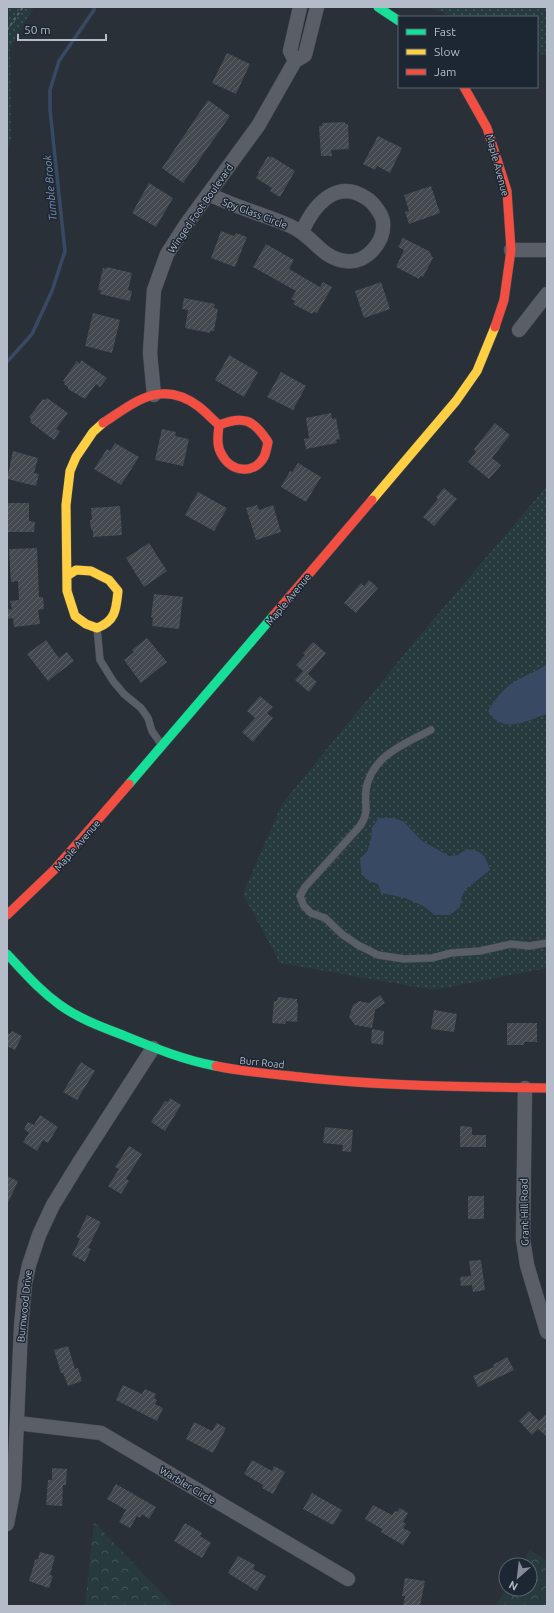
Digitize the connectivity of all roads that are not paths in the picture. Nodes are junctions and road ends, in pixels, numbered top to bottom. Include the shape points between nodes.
1 (300, 7) edge
2 (317, 7) edge
3 (378, 7) edge
4 (398, 20) edge
5 (295, 61) junction
6 (465, 88) edge
7 (208, 194) junction
8 (302, 232) junction
9 (511, 250) junction
10 (547, 250) edge
11 (547, 294) edge
12 (519, 330) dead end
13 (154, 395) junction
14 (219, 425) junction
15 (67, 576) junction
16 (97, 628) junction
17 (431, 730) dead end
18 (162, 746) junction
19 (7, 915) edge
20 (547, 943) edge
21 (7, 954) edge
22 (153, 1048) junction
23 (525, 1088) junction
24 (547, 1088) edge
25 (547, 1332) edge
26 (17, 1423) junction
27 (7, 1524) edge
28 (348, 1579) dead end

1 - 5 street via 290,51
2 - 5 street, Winged Foot Boulevard via 305,55
3 - 4 street
5 - 7 street, Winged Foot Boulevard via 258,126
6 - 9 street, Maple Avenue via 487,128 507,191
7 - 8 street, Spy Glass Circle
7 - 13 street, Winged Foot Boulevard via 167,254 154,290 150,353
8 - 8 street, Spy Glass Circle via 322,252 331,258 347,262 362,258 376,248 383,222 377,209 366,198 352,191 337,192 324,199 313,211
9 - 10 street
9 - 18 street, Maple Avenue via 504,300 492,337 477,371 456,401
11 - 12 street
13 - 14 street via 167,393 185,398
13 - 15 street via 136,401 103,423 76,457 70,471 66,505
14 - 14 street via 246,419 255,424 268,442 267,453 260,463 251,468 240,469 230,466 222,458 218,447
15 - 16 street via 66,591 75,616
15 - 16 street via 76,570 91,571 109,580 118,591 115,614 106,625
16 - 18 lane via 100,660 124,694 141,708
17 - 20 lane via 381,759 370,776 366,791 366,816 306,887 300,896 304,906 311,913 325,918 358,945 378,955 404,959 432,958 511,944 530,946
18 - 19 street, Maple Avenue via 55,869
21 - 22 street, Burr Road via 35,985 60,1005 83,1019
22 - 23 street, Burr Road via 194,1062 238,1071 337,1081
22 - 26 street, Burnwood Drive via 76,1167 53,1205 39,1235 25,1284
23 - 24 street, Burr Road
23 - 25 street, Grant Hill Road via 523,1239 527,1264
26 - 27 street, Burnwood Drive via 14,1488
26 - 28 street, Warbler Circle via 101,1433

